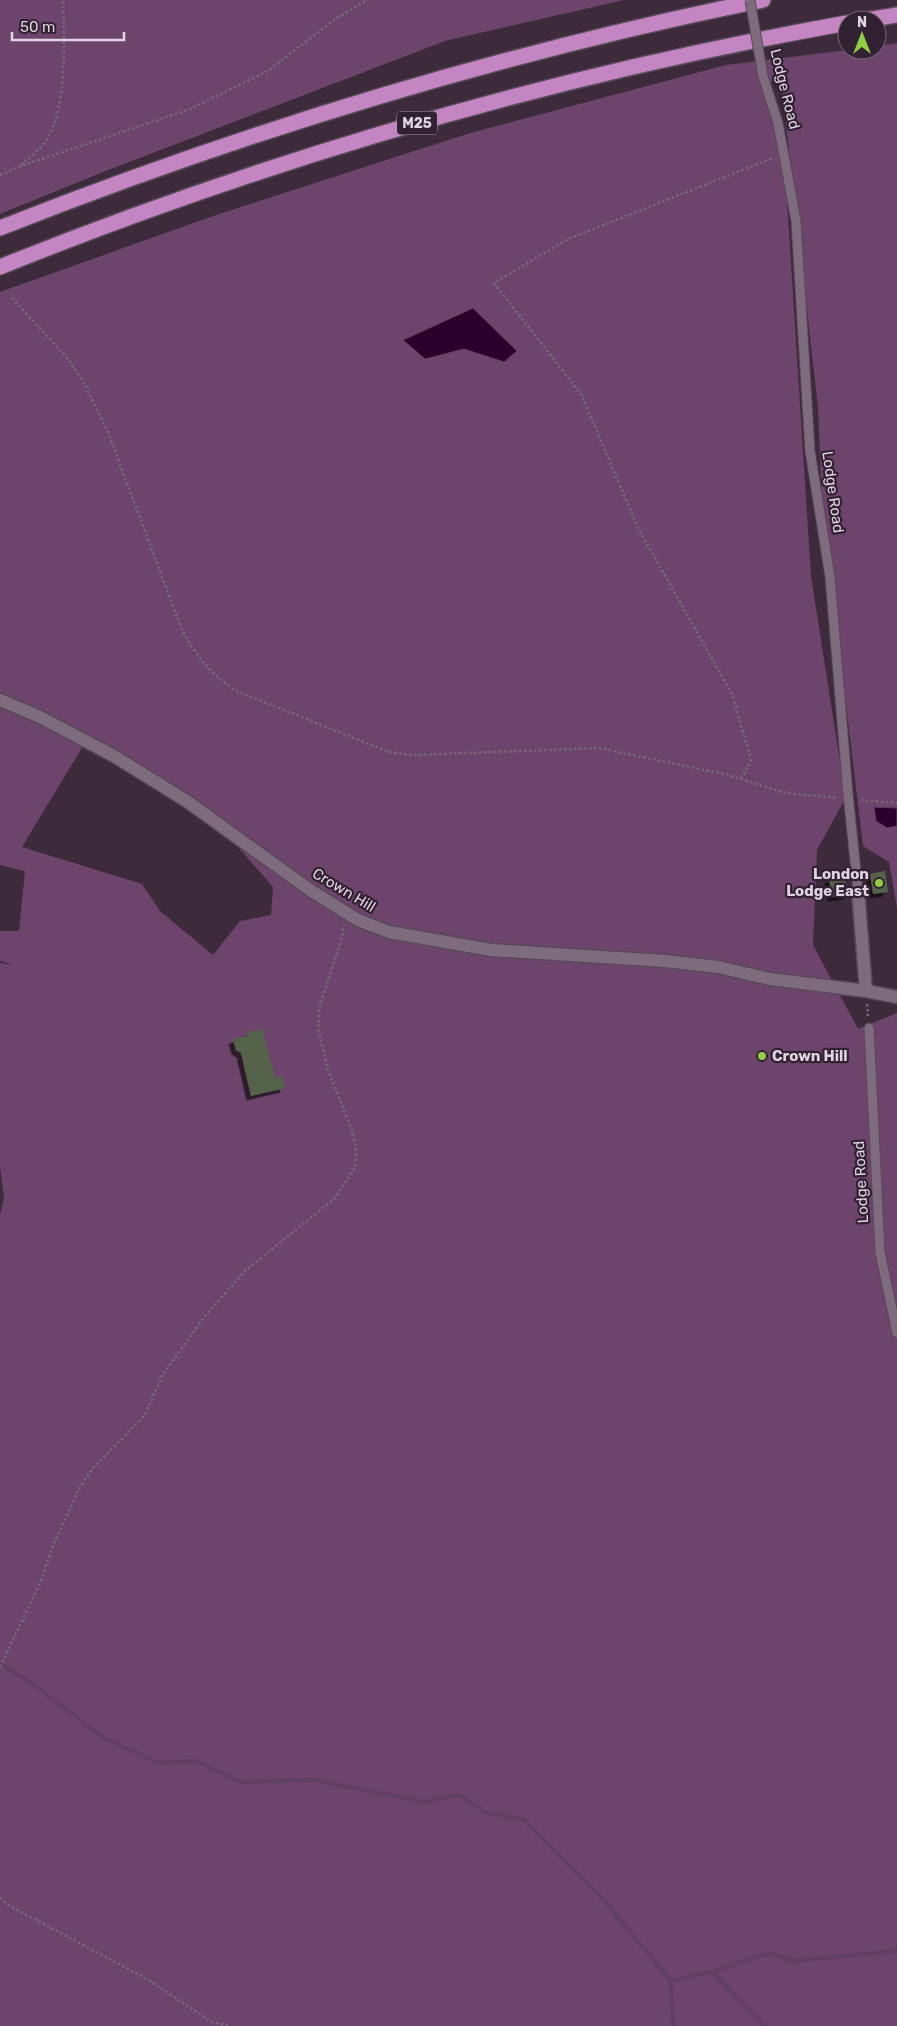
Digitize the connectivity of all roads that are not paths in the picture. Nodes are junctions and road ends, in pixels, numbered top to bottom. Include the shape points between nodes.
1 (750, 0) edge
2 (763, 0) edge
3 (837, 26) edge
4 (0, 228) edge
5 (0, 267) edge
6 (0, 700) edge
7 (858, 890) joint
8 (866, 991) junction
9 (897, 997) edge
10 (869, 1028) road end
11 (897, 1333) edge

1 - 7 lane, Lodge Road, bridge via 763,76 778,123 796,221 810,451 830,577
2 - 4 highway, M25 via 597,37 397,90 157,168
3 - 5 highway, M25 via 728,46 574,81 406,126 168,203
6 - 8 street, Crown Hill via 114,756 188,802 310,890 358,920 389,932 491,950 718,967 770,979
7 - 8 street, Lodge Road
8 - 9 street, Crown Hill
10 - 11 lane, Lodge Road via 880,1252

